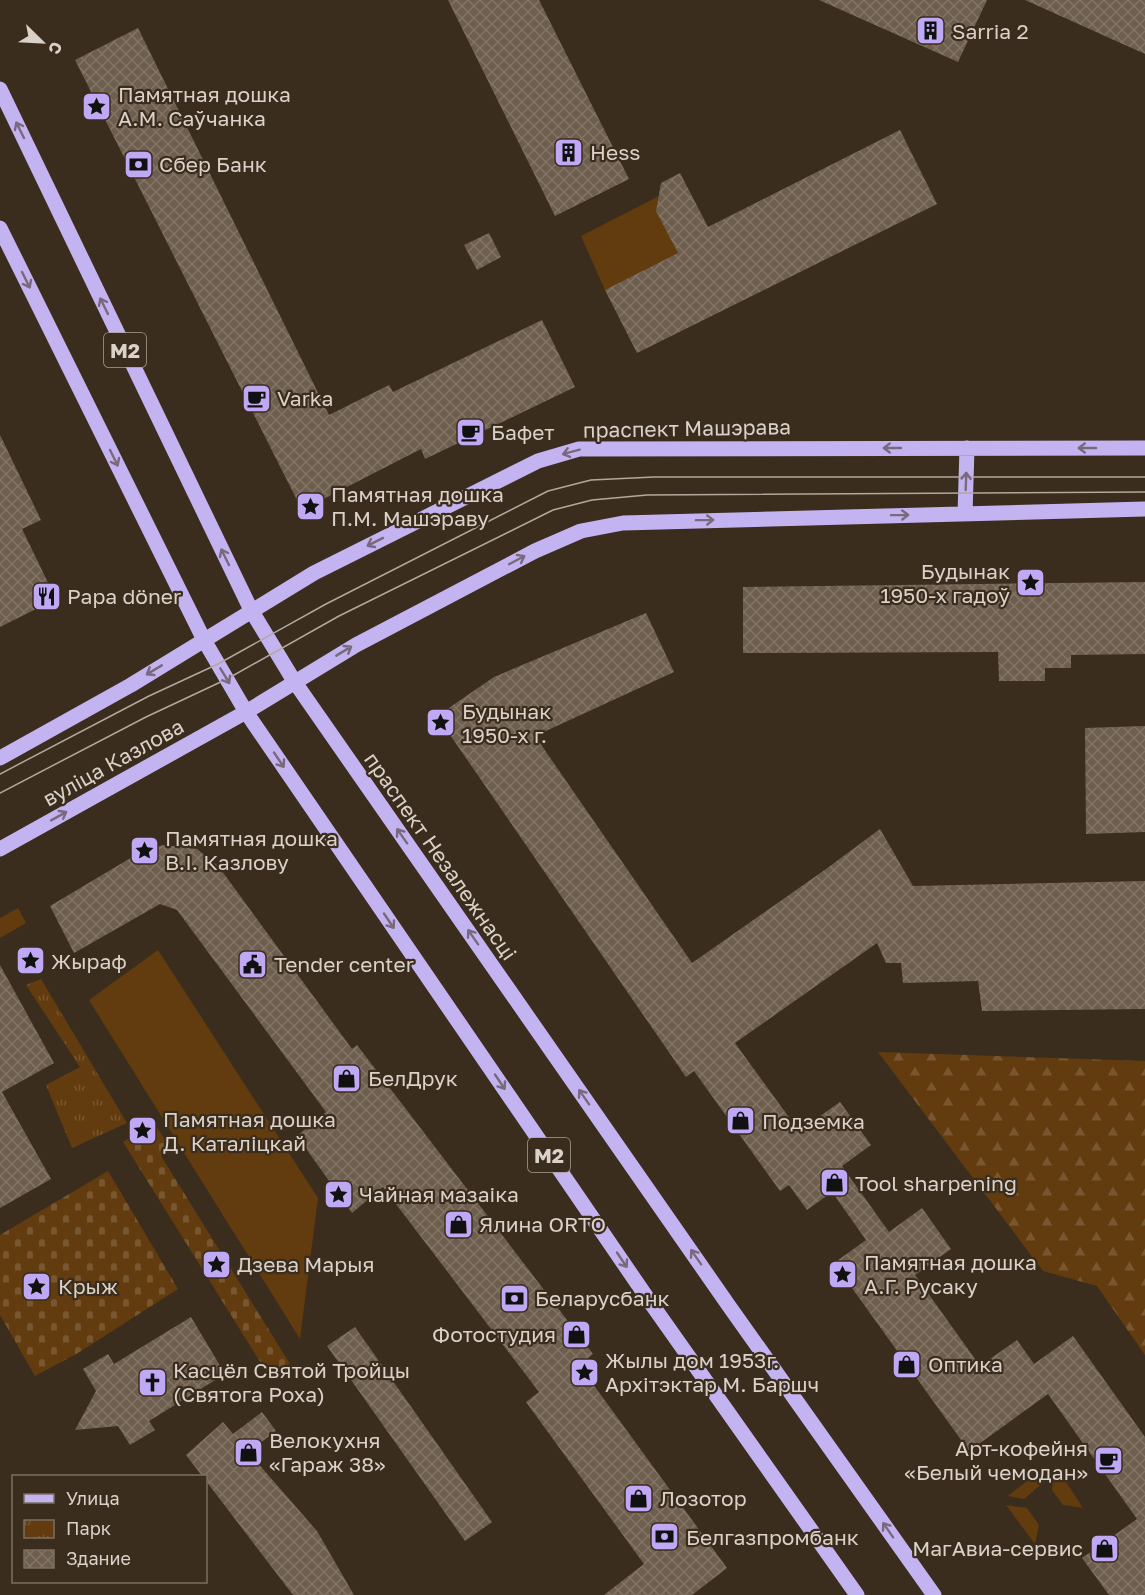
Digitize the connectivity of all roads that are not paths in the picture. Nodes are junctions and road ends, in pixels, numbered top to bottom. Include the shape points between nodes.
1 (0, 89) edge
2 (0, 228) edge
3 (967, 448) junction
4 (1145, 448) edge
5 (1145, 509) edge
6 (965, 514) junction
7 (251, 610) junction
8 (204, 640) junction
9 (294, 681) junction
10 (246, 712) junction
11 (0, 758) edge
12 (0, 849) edge
13 (857, 1595) edge
14 (934, 1595) edge

7 -> 1 main road, праспект Незалежнасці / М2
2 -> 8 main road, М2
4 -> 3 main road, праспект Машэрава
6 -> 3 main road
3 -> 7 main road, праспект Машэрава via 579,449 538,461 314,573
5 - 6 main road
9 -> 6 main road via 535,551 581,531 623,523
7 - 8 main road, праспект Машэрава
7 - 9 main road, праспект Незалежнасці / М2
8 -> 10 main road, М2
8 -> 11 main road
9 - 10 main road
14 -> 9 main road, праспект Незалежнасці / М2
12 -> 10 main road, вуліца Казлова
10 -> 13 main road, М2 via 648,1299

